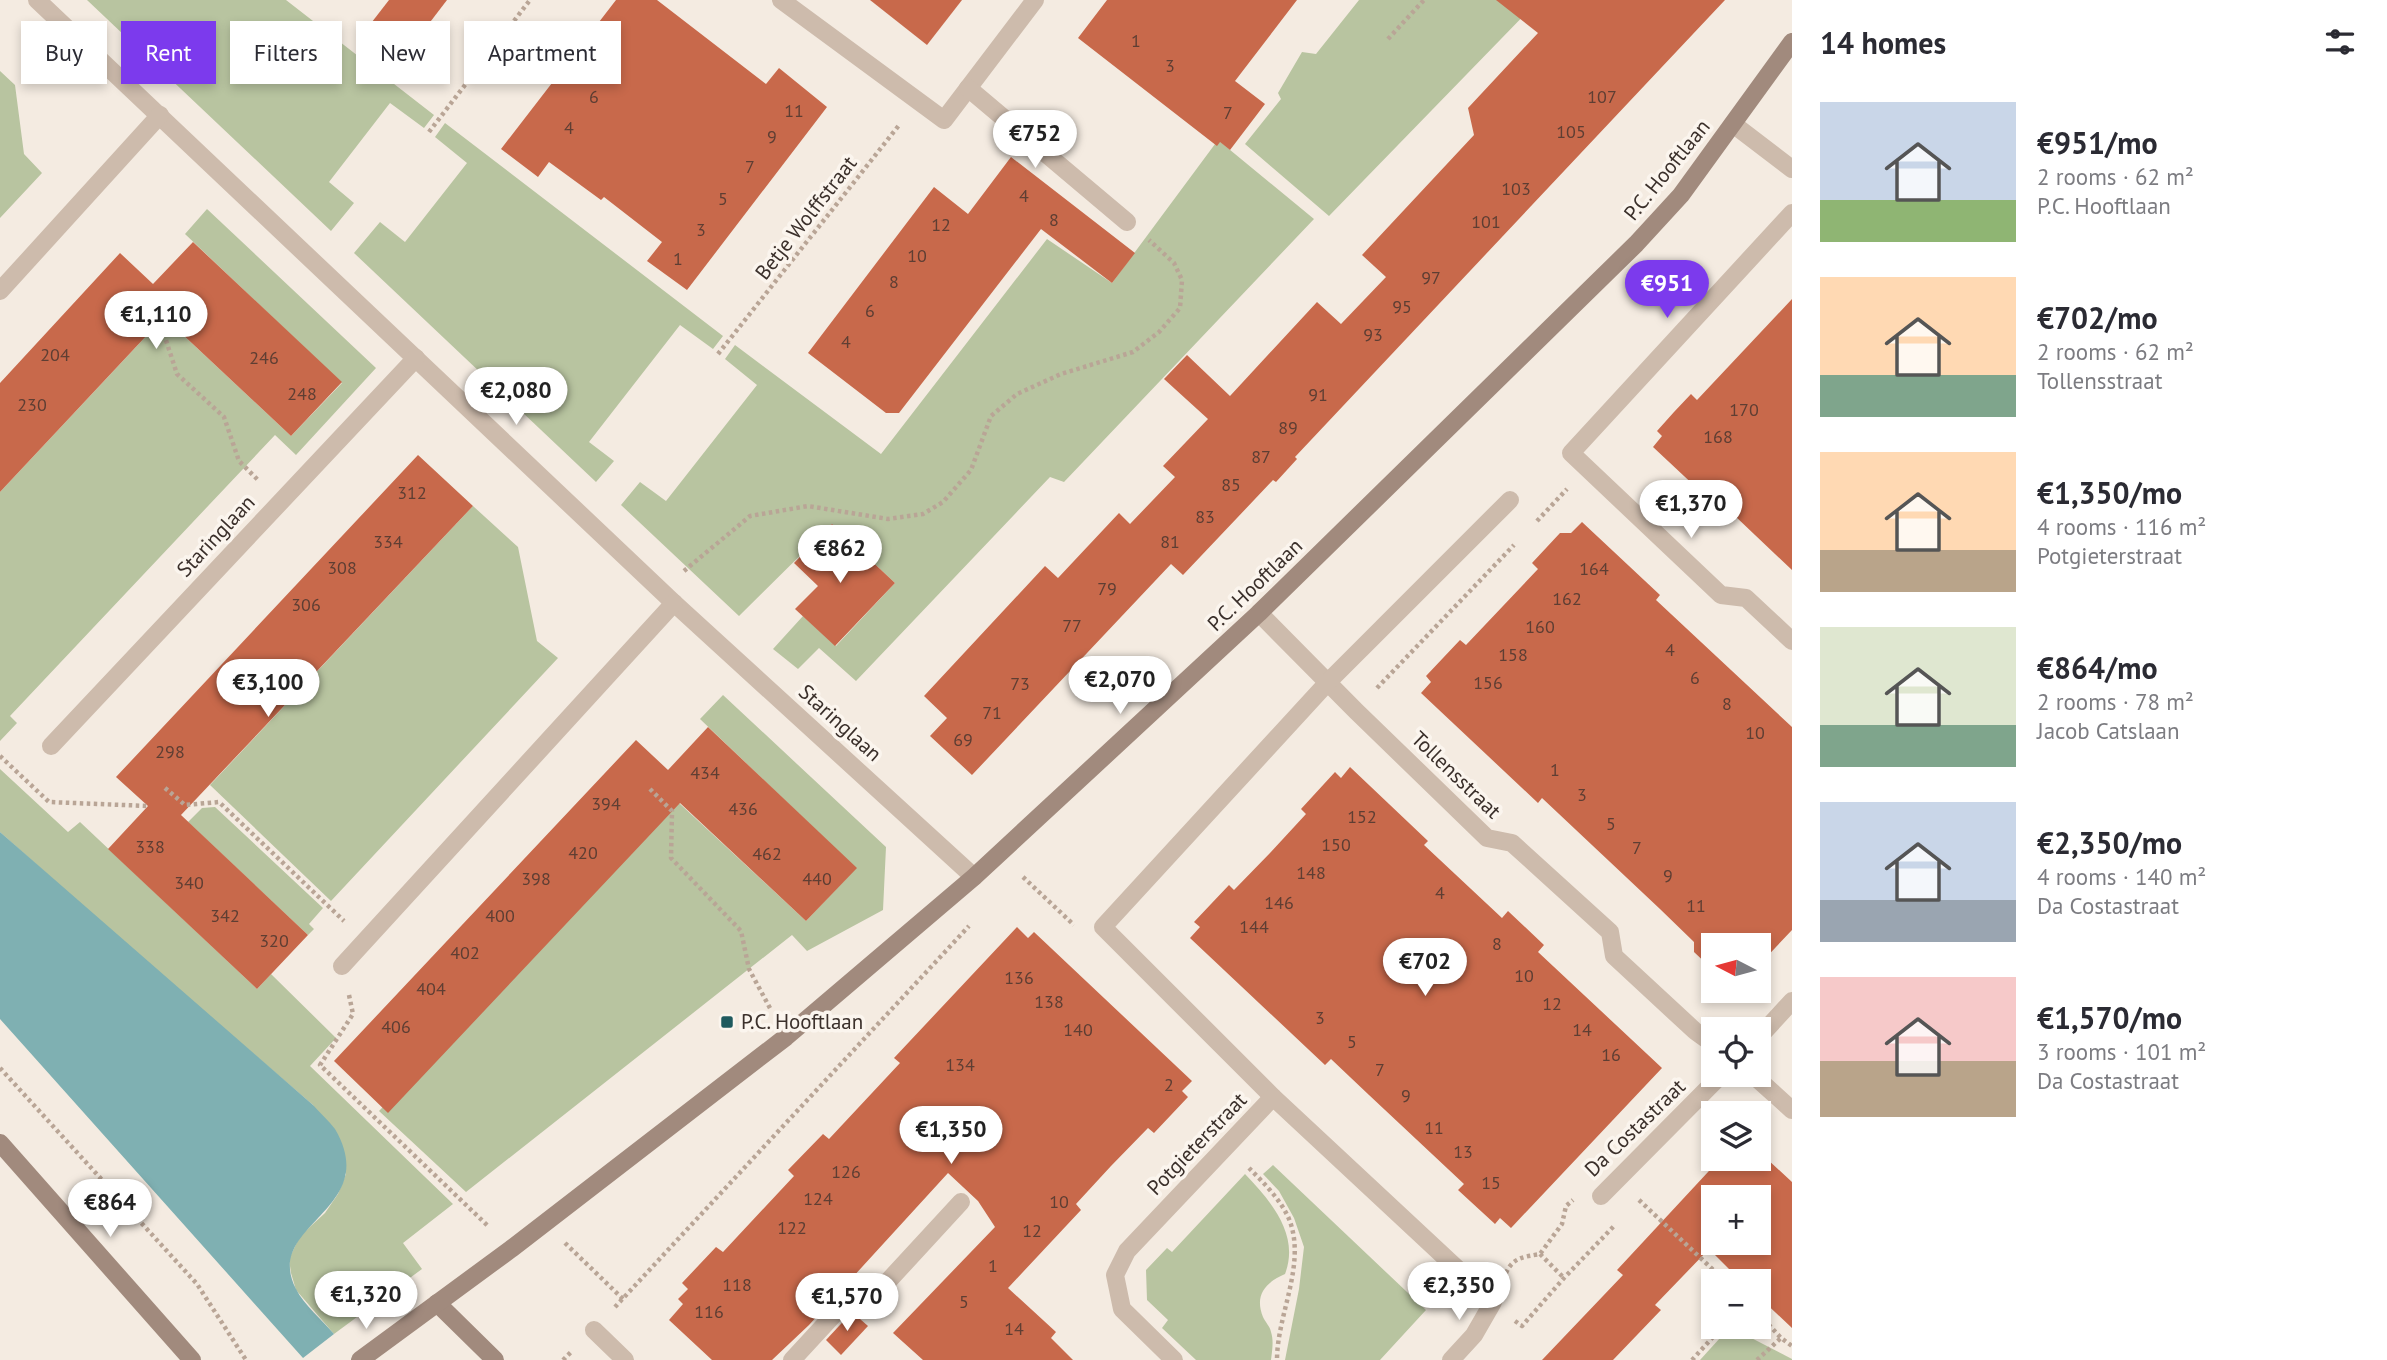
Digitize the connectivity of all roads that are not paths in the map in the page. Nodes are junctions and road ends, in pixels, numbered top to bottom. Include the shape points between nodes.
1 (37, 0) edge
2 (781, 0) edge
3 (1035, 0) edge
4 (1792, 42) edge
5 (968, 88) junction
6 (160, 115) junction
7 (1734, 124) junction
8 (1792, 169) edge
9 (1792, 213) edge
10 (1127, 222) road end
11 (0, 291) edge
12 (416, 358) junction
13 (1510, 500) dead end
14 (669, 598) junction
15 (1259, 613) junction
16 (1792, 640) edge
17 (1329, 681) junction
18 (51, 746) dead end
19 (974, 877) junction
20 (342, 965) road end
21 (1792, 1001) edge
22 (1771, 1024) edge
23 (1701, 1035) edge
24 (1710, 1087) edge
25 (1766, 1087) edge
26 (1273, 1097) junction
27 (1792, 1110) edge
28 (0, 1143) edge
29 (1601, 1196) road end
30 (961, 1202) dead end
31 (437, 1303) junction
32 (594, 1330) road end
33 (192, 1360) edge
34 (360, 1360) edge
35 (495, 1360) edge
36 (625, 1360) edge
37 (792, 1360) edge
38 (1174, 1360) edge
39 (1451, 1360) edge

1 - 6 street, Staringlaan
2 - 5 street via 944,120
3 - 5 street
4 - 7 street, P.C. Hooftlaan
5 - 10 street
6 - 11 street
6 - 12 street, Staringlaan
7 - 8 street
7 - 15 street, P.C. Hooftlaan via 1681,195 1636,244
9 - 16 street via 1571,453 1721,595 1745,598
12 - 14 street, Staringlaan
12 - 18 street, Staringlaan
13 - 17 street
14 - 19 street, Staringlaan
14 - 20 street
15 - 17 street, Tollensstraat
15 - 19 street, P.C. Hooftlaan
17 - 23 street, Tollensstraat via 1487,838 1512,843 1610,932 1614,956
17 - 26 street via 1102,927
19 - 31 street, P.C. Hooftlaan via 786,1037
21 - 22 street
24 - 29 street, Da Costastraat
25 - 27 street
26 - 38 street, Potgieterstraat via 1127,1251 1115,1275 1122,1309
26 - 39 street, Potgieterstraat via 1493,1302 1474,1335
28 - 33 street
30 - 37 street via 879,1291 852,1295
31 - 34 street, P.C. Hooftlaan
31 - 35 street
32 - 36 street

